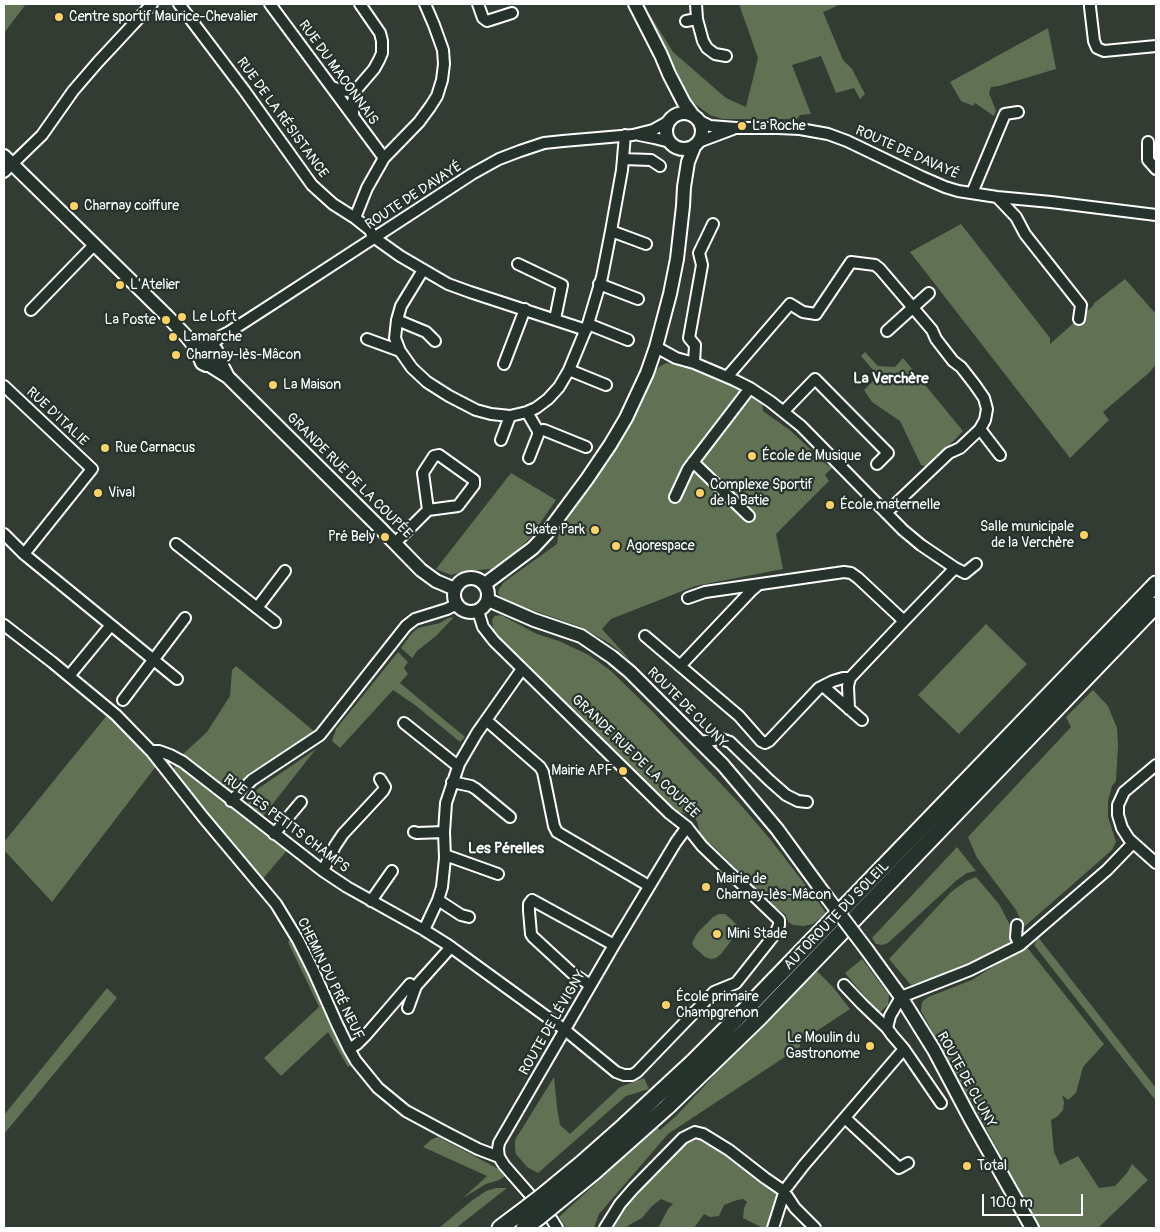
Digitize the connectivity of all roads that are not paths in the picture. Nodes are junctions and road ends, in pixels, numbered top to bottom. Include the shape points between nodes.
1 (152, 4) edge
2 (178, 4) edge
3 (270, 4) edge
4 (360, 4) edge
5 (425, 4) edge
6 (478, 4) edge
7 (635, 4) edge
8 (696, 4) edge
9 (1090, 4) edge
10 (512, 14) dead end
11 (698, 19) junction
12 (686, 21) dead end
13 (1156, 46) edge
14 (726, 56) dead end
15 (669, 74) junction
16 (332, 87) junction
17 (356, 90) junction
18 (1018, 112) dead end
19 (352, 115) junction
20 (696, 118) junction
21 (671, 119) junction
22 (736, 128) junction
23 (629, 135) junction
24 (1148, 142) dead end
25 (671, 144) junction
26 (697, 144) junction
27 (384, 158) junction
28 (623, 159) junction
29 (7, 164) edge
30 (660, 166) dead end
31 (1156, 169) edge
32 (684, 187) junction
33 (972, 193) junction
34 (997, 197) junction
35 (1156, 215) edge
36 (355, 218) junction
37 (713, 224) dead end
38 (612, 231) junction
39 (375, 238) junction
40 (646, 244) dead end
41 (94, 245) junction
42 (518, 264) dead end
43 (423, 270) junction
44 (600, 284) junction
45 (929, 293) dead end
46 (638, 299) dead end
47 (913, 308) junction
48 (525, 309) junction
49 (31, 310) dead end
50 (554, 319) junction
51 (1079, 319) dead end
52 (397, 320) junction
53 (587, 327) junction
54 (888, 331) dead end
55 (367, 339) dead end
56 (628, 340) dead end
57 (435, 341) dead end
58 (656, 347) junction
59 (400, 351) junction
60 (210, 354) junction
61 (694, 363) junction
62 (504, 364) dead end
63 (569, 370) junction
64 (727, 377) junction
65 (606, 385) dead end
66 (4, 386) edge
67 (750, 388) junction
68 (784, 411) junction
69 (527, 412) junction
70 (510, 416) junction
71 (980, 429) junction
72 (538, 431) junction
73 (501, 440) dead end
74 (586, 447) dead end
75 (1000, 454) dead end
76 (529, 458) dead end
77 (693, 462) junction
78 (877, 464) dead end
79 (675, 497) dead end
80 (428, 510) junction
81 (886, 513) junction
82 (748, 516) dead end
83 (4, 534) edge
84 (395, 543) junction
85 (176, 544) dead end
86 (24, 554) junction
87 (976, 564) dead end
88 (960, 570) junction
89 (285, 571) dead end
90 (485, 584) junction
91 (759, 584) junction
92 (1156, 584) edge
93 (455, 589) junction
94 (688, 598) dead end
95 (488, 600) junction
96 (456, 604) junction
97 (1156, 605) edge
98 (257, 608) junction
99 (478, 611) junction
100 (185, 618) dead end
101 (904, 621) junction
102 (275, 622) dead end
103 (4, 625) edge
104 (110, 625) junction
105 (645, 636) dead end
106 (153, 659) junction
107 (680, 666) junction
108 (522, 669) junction
109 (69, 676) junction
110 (850, 678) junction
111 (177, 679) dead end
112 (823, 686) junction
113 (123, 700) dead end
114 (849, 709) junction
115 (486, 720) junction
116 (862, 720) dead end
117 (404, 723) dead end
118 (700, 742) junction
119 (151, 751) junction
120 (459, 764) junction
121 (1156, 765) edge
122 (380, 780) dead end
123 (452, 782) junction
124 (231, 801) junction
125 (301, 802) dead end
126 (807, 802) dead end
127 (510, 817) dead end
128 (687, 827) junction
129 (414, 832) dead end
130 (444, 832) junction
131 (274, 834) junction
132 (1133, 844) junction
133 (445, 855) junction
134 (1156, 863) edge
135 (323, 871) junction
136 (392, 871) dead end
137 (498, 874) dead end
138 (649, 886) junction
139 (438, 900) junction
140 (371, 901) junction
141 (469, 917) dead end
142 (779, 920) joint
143 (1017, 925) dead end
144 (424, 930) junction
145 (614, 944) junction
146 (1020, 945) junction
147 (451, 947) junction
148 (410, 984) dead end
149 (844, 984) dead end
150 (590, 985) junction
151 (901, 997) junction
152 (408, 1008) dead end
153 (887, 1028) junction
154 (565, 1030) junction
155 (349, 1049) junction
156 (904, 1050) junction
157 (941, 1104) dead end
158 (845, 1118) junction
159 (499, 1157) junction
160 (908, 1163) dead end
161 (785, 1192) junction
162 (539, 1207) junction
163 (500, 1228) edge
164 (524, 1228) edge
165 (557, 1228) edge
166 (605, 1228) edge
167 (773, 1228) edge
168 (814, 1228) edge
169 (1032, 1228) edge

1 - 29 street via 73,91 42,135
2 - 36 street, RUE DE LA RÉSISTANCE via 312,185
3 - 16 street, RUE DU MACONNAIS
4 - 17 street via 380,33 382,53 377,65
5 - 27 street via 443,50 442,80 437,96 419,122
6 - 10 street via 482,18 487,21
7 - 15 main road
8 - 11 street
9 - 13 street via 1097,48 1104,51
11 - 12 street
11 - 14 street via 707,48
15 - 20 main road
15 - 21 main road via 674,96
16 - 17 street via 342,91
16 - 19 street, RUE DU MACONNAIS
17 - 19 street
18 - 33 street via 1005,114
19 - 27 street, RUE DU MACONNAIS
20 - 21 main road via 684,113
20 - 22 street, ROUTE DE DAVAYÉ via 710,126
20 - 26 main road via 703,128
21 - 23 street, ROUTE DE DAVAYÉ via 653,130
21 - 25 main road via 666,128
22 - 26 street
22 - 33 street, ROUTE DE DAVAYÉ via 800,129 828,134 945,187
23 - 25 street, ROUTE DE DAVAYÉ
23 - 28 street
23 - 39 street, ROUTE DE DAVAYÉ via 544,143 506,157 472,174
24 - 31 street via 1148,160
25 - 26 main road via 681,150
25 - 32 main road
26 - 32 main road via 688,162
27 - 36 street
28 - 30 street via 651,160
28 - 38 street
29 - 41 main road, GRANDE RUE DE LA COUPÉE
32 - 58 main road via 677,259
33 - 34 street, ROUTE DE DAVAYÉ
34 - 35 street, ROUTE DE DAVAYÉ
34 - 51 street via 1016,217 1025,234 1081,305
36 - 39 street, RUE DE LA RÉSISTANCE
37 - 61 street via 699,253 702,265 689,338 695,345
38 - 40 street
38 - 44 street
39 - 43 street, RUE DE LA RÉSISTANCE
39 - 60 street, ROUTE DE DAVAYÉ via 229,332
41 - 49 street
41 - 60 main road, GRANDE RUE DE LA COUPÉE via 187,337
42 - 50 street via 562,285
43 - 48 street, RUE DE LA RÉSISTANCE via 448,284
43 - 52 street via 401,306
44 - 46 street
44 - 53 street
45 - 47 street
47 - 54 street
47 - 64 street via 875,265 851,262 816,314 803,312 790,304
47 - 71 street via 984,398 987,409
48 - 50 street, RUE DE LA RÉSISTANCE
48 - 62 street
50 - 53 street, RUE DE LA RÉSISTANCE
52 - 57 street via 426,332
52 - 59 street via 395,338
53 - 56 street, RUE DE LA RÉSISTANCE
53 - 63 street
55 - 59 street
58 - 61 street
58 - 90 main road via 626,418 587,479 533,548
59 - 70 street via 427,382 449,396 476,410
60 - 84 main road, GRANDE RUE DE LA COUPÉE via 228,377
61 - 64 street
63 - 65 street
63 - 69 street via 548,399
64 - 67 street
66 - 86 street, RUE D'ITALIE via 92,469
67 - 68 street
67 - 77 street
68 - 78 street via 815,379 888,453
68 - 81 street
69 - 70 street
69 - 72 street
70 - 73 street
71 - 75 street
71 - 81 street via 960,448 949,453
72 - 74 street via 544,430
72 - 76 street
77 - 79 street
77 - 82 street
80 - 80 street via 458,506 474,485 474,480 439,455 434,456 423,472
80 - 84 street
81 - 88 street via 921,545
83 - 86 street
84 - 93 main road, GRANDE RUE DE LA COUPÉE via 429,576
85 - 98 street
86 - 104 street
87 - 88 street
88 - 101 street
89 - 98 street
90 - 93 main road via 467,578
90 - 95 main road
91 - 94 street via 705,592
91 - 101 street via 851,573
91 - 107 street
92 - 162 highway, AUTOROUTE DU SOLEIL via 751,1004
93 - 96 main road
95 - 99 main road
95 - 118 main road, ROUTE DE CLUNY via 581,636 612,656
96 - 99 main road via 469,612
96 - 124 street via 415,619 406,626 320,735 252,780
97 - 162 highway, AUTOROUTE DU SOLEIL via 759,1018 594,1172
98 - 102 street
99 - 108 street, GRANDE RUE DE LA COUPÉE via 486,631
100 - 106 street
101 - 110 street
103 - 109 street
104 - 106 street
104 - 109 street
105 - 107 street
106 - 111 street
106 - 113 street
107 - 112 street via 739,716 765,743
108 - 115 street
108 - 128 street, GRANDE RUE DE LA COUPÉE
109 - 119 street via 116,715
110 - 112 street
110 - 114 street
112 - 114 street
114 - 116 street
115 - 120 street
115 - 138 street via 544,772 557,832
117 - 120 street
118 - 126 street via 721,739 730,742 768,780 798,801
118 - 151 main road, ROUTE DE CLUNY, bridge via 777,829
119 - 124 street, RUE DES PETITS CHAMPS via 183,762
119 - 155 street, CHEMIN DU PRÉ NEUF via 276,904 298,940
120 - 123 street
121 - 132 street via 1124,792 1118,805 1122,828
122 - 135 street via 385,788 343,834
123 - 127 street via 476,789
123 - 130 street via 446,803
124 - 131 street, RUE DES PETITS CHAMPS
125 - 131 street
128 - 138 street, ROUTE DE LÉVIGNY
128 - 142 street, GRANDE RUE DE LA COUPÉE via 702,846
129 - 130 street
130 - 133 street
131 - 135 street, RUE DES PETITS CHAMPS
132 - 134 street
132 - 146 street
133 - 137 street
133 - 139 street
135 - 140 street, RUE DES PETITS CHAMPS
136 - 140 street
138 - 145 street, ROUTE DE LÉVIGNY
139 - 141 street
139 - 144 street
140 - 144 street, RUE DES PETITS CHAMPS
142 - 154 street, RUE DES PETITS CHAMPS via 775,934 736,983 714,992 632,1075 616,1072
143 - 146 street via 1016,936
144 - 147 street, RUE DES PETITS CHAMPS
145 - 150 street, ROUTE DE LÉVIGNY
145 - 150 street via 532,900 529,904 533,937
146 - 151 street via 970,970
147 - 152 street via 416,986
147 - 154 street, RUE DES PETITS CHAMPS
148 - 155 street via 366,1035
149 - 153 street
150 - 154 street, ROUTE DE LÉVIGNY
151 - 153 street
151 - 169 main road, ROUTE DE CLUNY via 934,1050
153 - 156 street
154 - 159 street, ROUTE DE LÉVIGNY via 503,1135 499,1143
155 - 159 street, CHEMIN DU PRÉ NEUF via 368,1077 398,1105
156 - 157 street
156 - 158 street
158 - 160 street via 899,1168
158 - 161 street
159 - 165 street
161 - 166 street via 730,1150 695,1132 683,1138 634,1189
161 - 167 street
161 - 168 street
162 - 163 highway, AUTOROUTE DU SOLEIL
162 - 164 highway, AUTOROUTE DU SOLEIL

